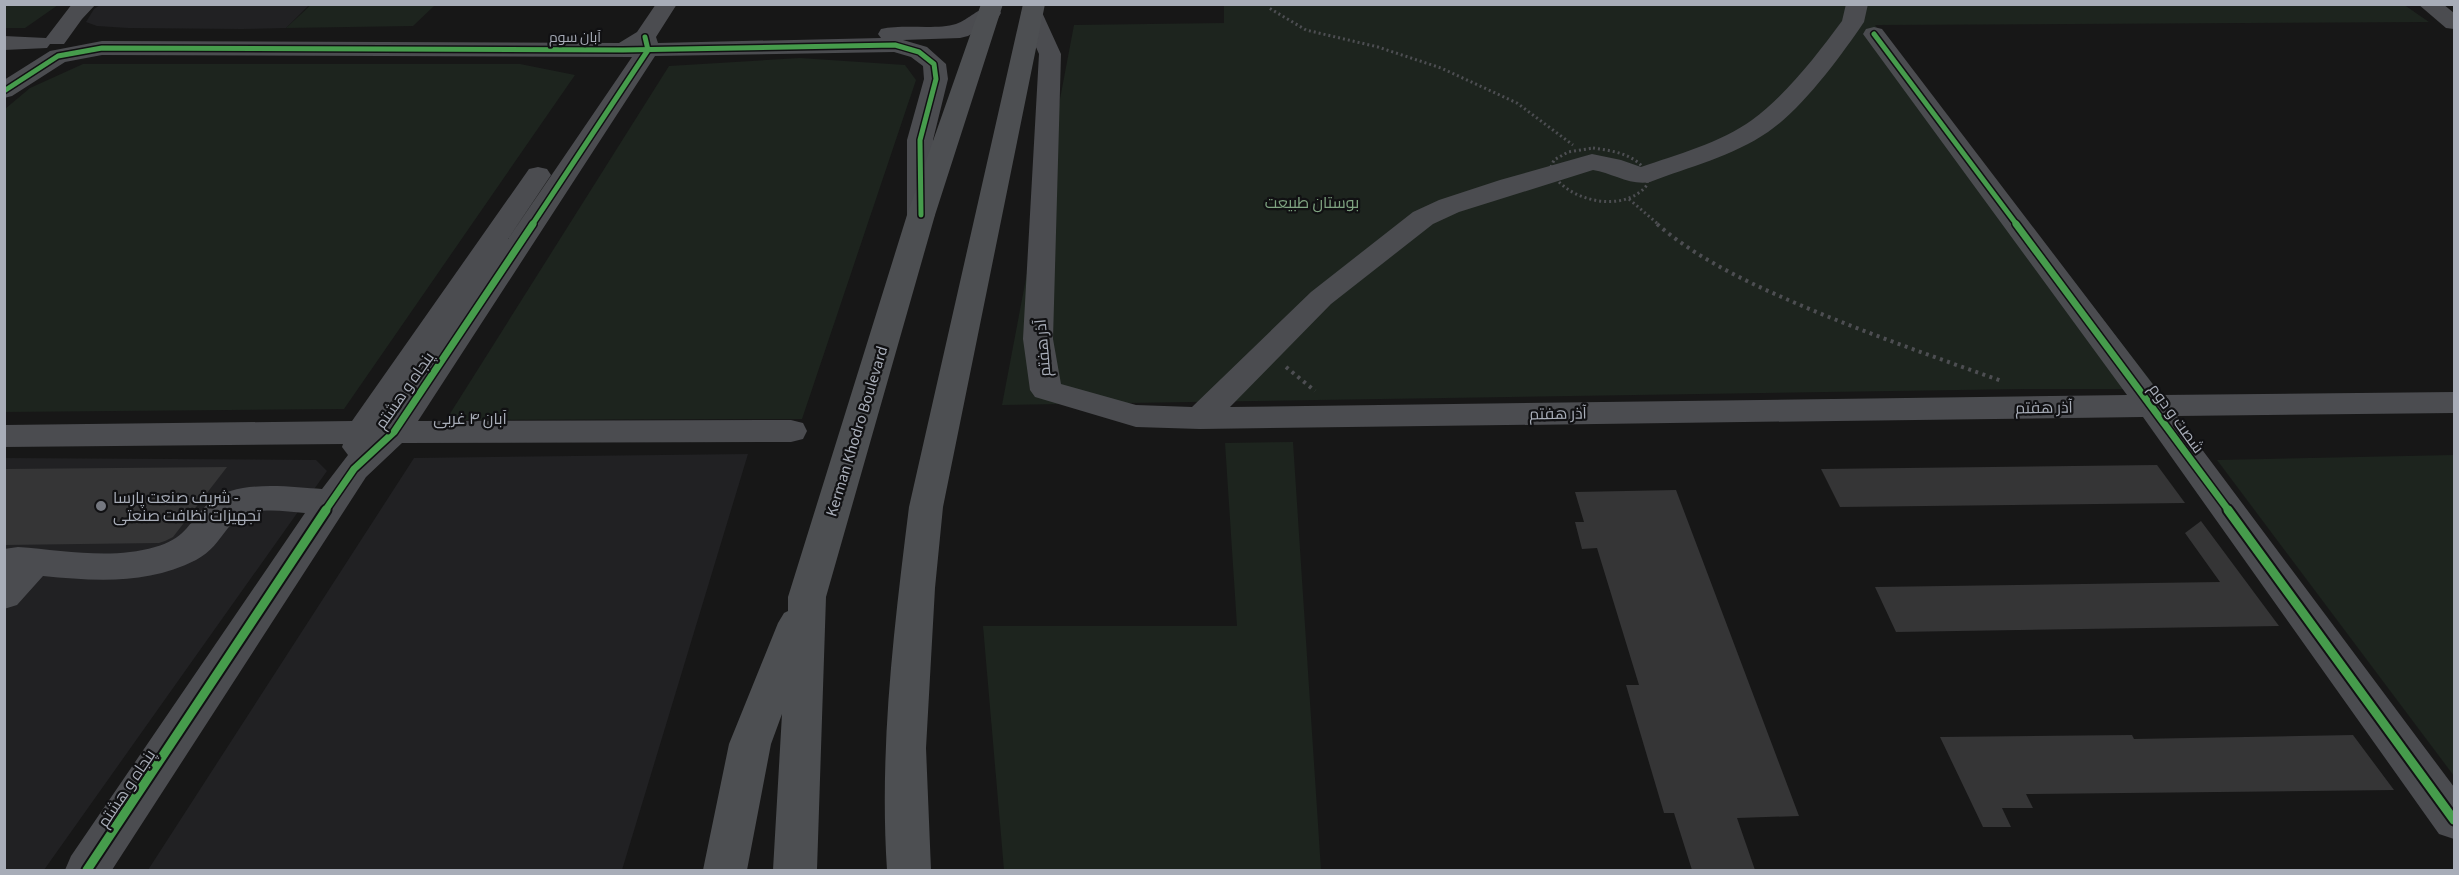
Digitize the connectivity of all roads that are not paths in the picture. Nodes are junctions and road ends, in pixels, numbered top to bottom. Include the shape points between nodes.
1 (86, 4) edge
2 (667, 4) edge
3 (1857, 4) edge
4 (2427, 4) edge
5 (991, 9) edge
6 (1033, 9) edge
7 (2454, 23) edge
8 (1874, 34) dead end
9 (41, 45) edge
10 (639, 46) junction
11 (4, 64) edge
12 (4, 91) edge
13 (921, 215) junction
14 (2454, 402) edge
15 (2152, 406) junction
16 (1200, 418) junction
17 (791, 431) dead end
18 (378, 432) junction
19 (4, 436) edge
20 (331, 502) junction
21 (19, 562) edge
22 (4, 595) edge
23 (807, 597) junction
24 (2454, 820) edge
25 (87, 870) edge
26 (725, 870) edge
27 (795, 870) edge
28 (909, 870) edge

1 - 9 street
2 - 10 street, پنجاه و هشتم
3 - 16 street via 1853,22 1834,47 1784,106 1759,127 1713,150 1641,176 1592,162 1479,196 1423,218 1321,298
4 - 7 street
5 - 10 street, آبان سوم via 960,31
5 - 13 main road, Kerman Khodro Boulevard
6 - 16 street, آذر هفتم via 1050,54 1038,339 1047,390 1136,416
6 - 28 main road via 926,507 905,748
8 - 15 street, شصت و دوم
9 - 10 street, آبان سوم
9 - 11 street
9 - 12 street via 32,70
10 - 13 street, آبان سوم via 895,45 919,52 934,64 936,79 920,140
10 - 18 street, پنجاه و هشتم
13 - 23 main road, Kerman Khodro Boulevard
14 - 15 street, آذر هفتم
15 - 16 street, آذر هفتم
15 - 24 street, شصت و دوم
17 - 18 street, آبان ۴ غربی
18 - 19 street, آبان ۴ غربی
18 - 20 street, پنجاه و هشتم
20 - 21 street via 234,503 220,512 197,541 153,562 121,567
20 - 25 street, پنجاه و هشتم
21 - 22 street
23 - 26 main road via 750,744
23 - 27 main road, Kerman Khodro Boulevard

